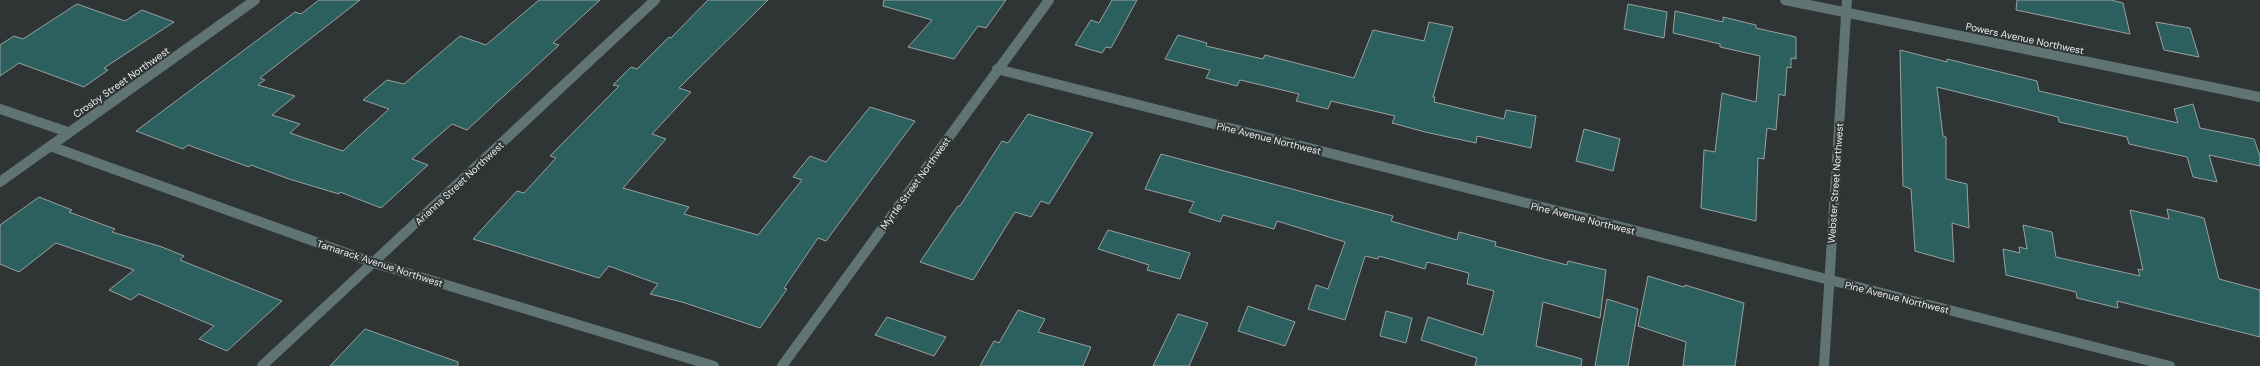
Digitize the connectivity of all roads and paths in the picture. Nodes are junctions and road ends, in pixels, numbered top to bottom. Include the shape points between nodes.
1 (255, 0) edge
2 (655, 0) edge
3 (1049, 0) edge
4 (1785, 0) edge
5 (1847, 0) edge
6 (1846, 13) junction
7 (997, 69) junction
8 (2260, 97) edge
9 (0, 109) edge
10 (68, 132) junction
11 (50, 146) junction
12 (0, 182) edge
13 (374, 263) junction
14 (1829, 280) junction
15 (262, 366) edge
16 (714, 366) edge
17 (782, 366) edge
18 (1824, 366) edge
19 (2170, 366) edge

1 - 10 street, Crosby Street Northwest
2 - 13 street, Arianna Street Northwest
3 - 7 street, Myrtle Street Northwest
4 - 6 street, Powers Avenue Northwest
5 - 6 street, Webster Street Northwest
6 - 8 street, Powers Avenue Northwest
6 - 14 street, Webster Street Northwest
7 - 14 street, Pine Avenue Northwest
7 - 17 street, Myrtle Street Northwest
9 - 10 street
10 - 11 street, Crosby Street Northwest
11 - 12 street, Crosby Street Northwest
11 - 13 street, Tamarack Avenue Northwest
13 - 15 street, Arianna Street Northwest
13 - 16 street, Tamarack Avenue Northwest
14 - 18 street, Webster Street Northwest
14 - 19 street, Pine Avenue Northwest

